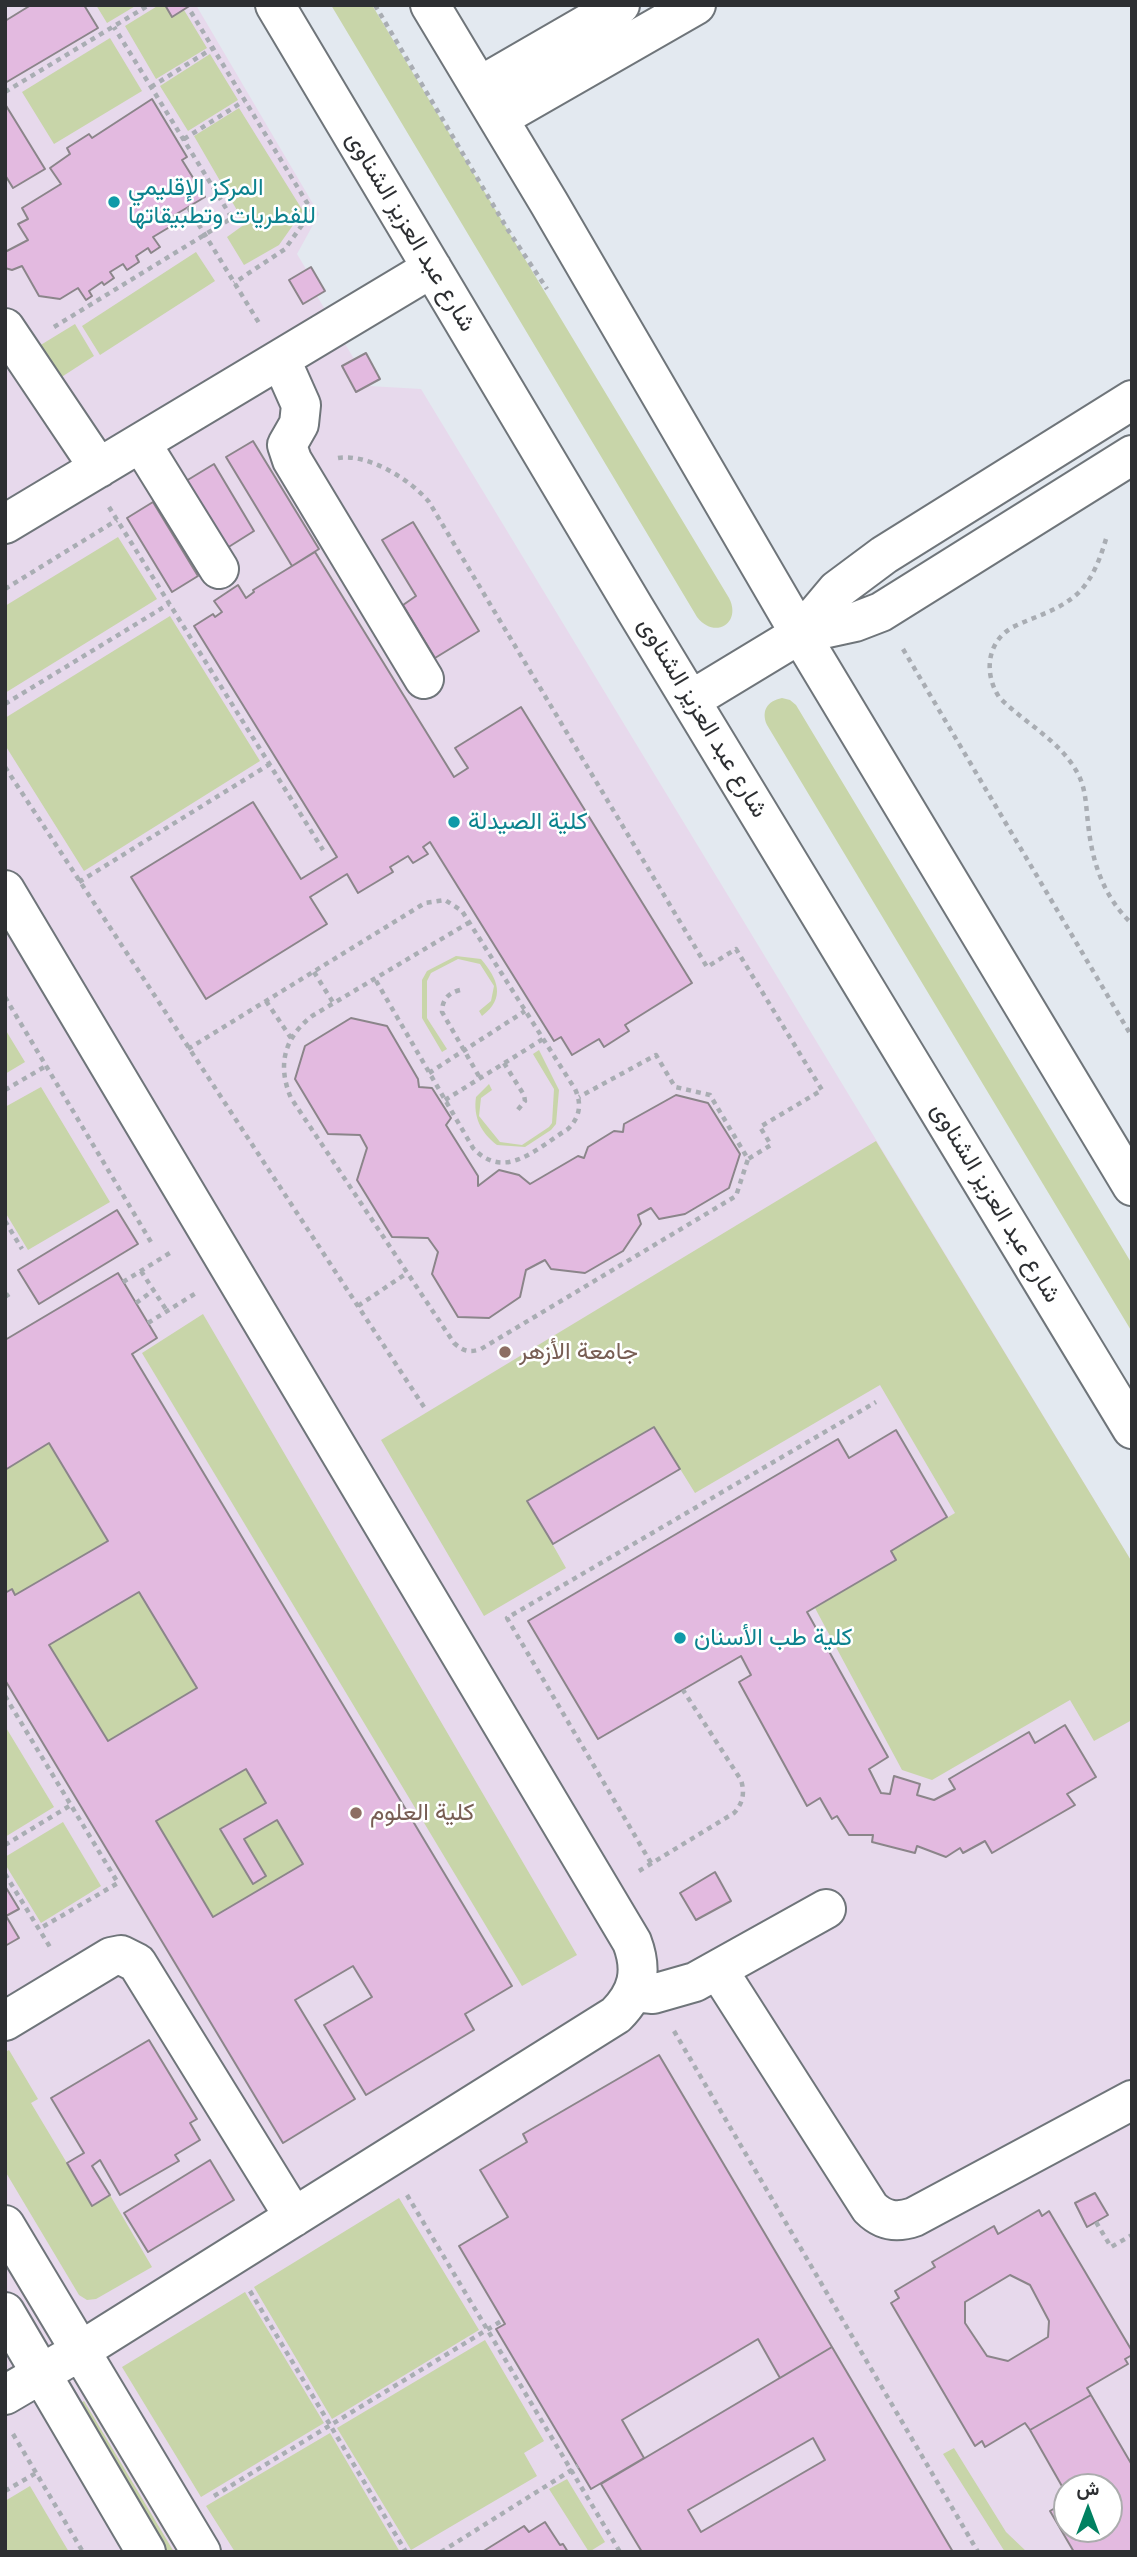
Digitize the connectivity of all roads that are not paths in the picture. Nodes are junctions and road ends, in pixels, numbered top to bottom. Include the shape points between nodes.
1 (275, 5) edge
2 (430, 5) edge
3 (620, 5) edge
4 (696, 5) edge
5 (489, 102) junction
6 (432, 268) junction
7 (12, 339) edge
8 (281, 360) junction
9 (1132, 400) edge
10 (141, 443) junction
11 (1132, 455) edge
12 (94, 471) junction
13 (943, 518) junction
14 (5, 524) edge
15 (967, 560) junction
16 (219, 569) dead end
17 (800, 634) junction
18 (424, 679) dead end
19 (691, 700) junction
20 (5, 890) edge
21 (1132, 1186) edge
22 (1132, 1429) edge
23 (826, 1909) dead end
24 (718, 1970) junction
25 (643, 1993) junction
26 (5, 2021) edge
27 (1132, 2100) edge
28 (294, 2217) junction
29 (5, 2225) edge
30 (5, 2312) edge
31 (80, 2351) junction
32 (42, 2374) junction
33 (5, 2395) edge
34 (146, 2552) edge
35 (201, 2552) edge

1 - 6 street, شارع عبد العزيز الشناوى
2 - 5 street
3 - 5 street
4 - 5 street
5 - 17 street
6 - 8 street
6 - 19 street, شارع عبد العزيز الشناوى
7 - 12 street
8 - 10 street
8 - 18 street via 301,405 299,424 287,445 292,460
9 - 13 street
10 - 12 street
10 - 16 street
11 - 15 street
12 - 14 street
13 - 15 street
13 - 17 street via 837,590
15 - 17 street via 881,612
17 - 19 street
17 - 21 street
19 - 22 street, شارع عبد العزيز الشناوى
20 - 25 street via 632,1942
23 - 24 street
24 - 25 street via 695,1982
24 - 27 street via 870,2208 884,2219 914,2217
25 - 28 street via 617,2015
26 - 28 street via 111,1957 121,1955 137,1963
28 - 31 street
29 - 31 street
30 - 32 street
31 - 32 street
31 - 35 street
32 - 33 street
32 - 34 street

